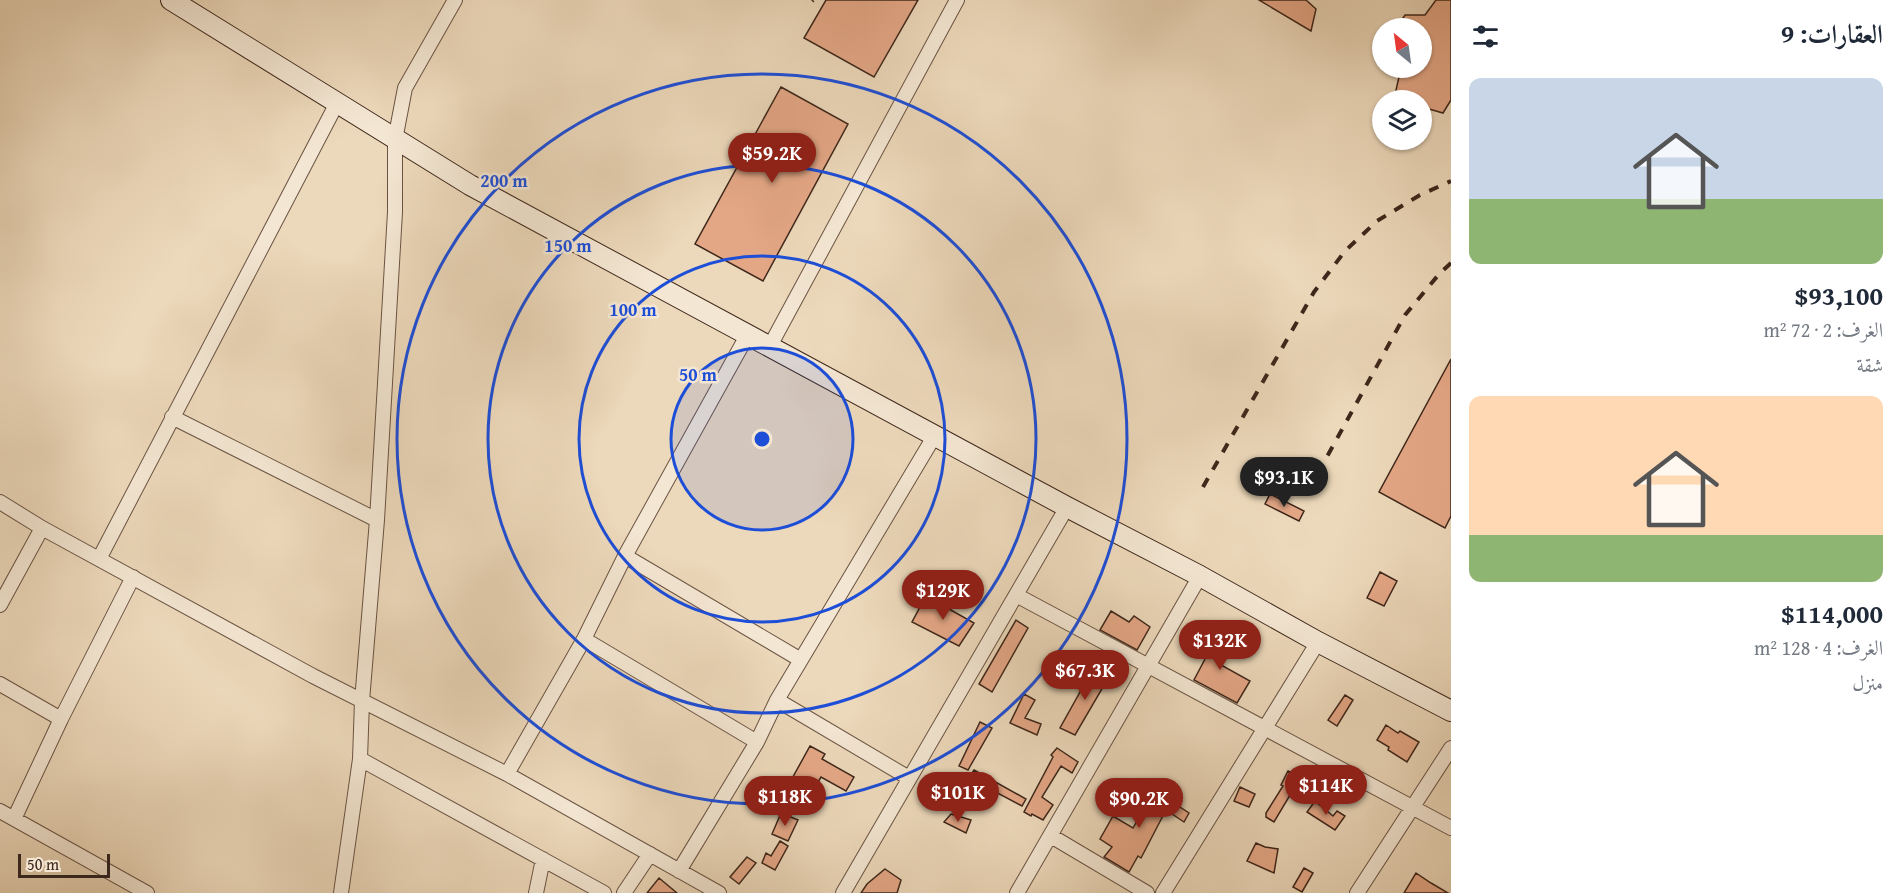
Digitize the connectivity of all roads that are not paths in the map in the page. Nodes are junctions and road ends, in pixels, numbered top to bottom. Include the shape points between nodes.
1 (171, 0) edge
2 (455, 0) edge
3 (957, 0) edge
4 (337, 104) junction
5 (395, 140) junction
6 (748, 334) junction
7 (770, 346) junction
8 (172, 417) junction
9 (935, 435) junction
10 (0, 502) edge
11 (1067, 507) junction
12 (376, 520) junction
13 (42, 528) junction
14 (625, 556) junction
15 (99, 559) junction
16 (1200, 576) junction
17 (133, 578) junction
18 (1016, 595) junction
19 (0, 605) edge
20 (584, 639) junction
21 (1317, 642) junction
22 (801, 660) junction
23 (1149, 666) junction
24 (0, 684) edge
25 (777, 700) junction
26 (362, 701) junction
27 (1451, 711) edge
28 (61, 719) junction
29 (1263, 728) junction
30 (757, 742) junction
31 (1451, 748) edge
32 (360, 759) junction
33 (507, 774) junction
34 (909, 778) junction
35 (1412, 807) junction
36 (0, 811) edge
37 (14, 819) junction
38 (1451, 828) edge
39 (1051, 836) junction
40 (650, 854) junction
41 (543, 859) junction
42 (679, 871) junction
43 (147, 893) edge
44 (341, 893) edge
45 (536, 893) edge
46 (604, 893) edge
47 (624, 893) edge
48 (719, 893) edge
49 (843, 893) edge
50 (1017, 893) edge
51 (1147, 893) edge
52 (1163, 893) edge
53 (1357, 893) edge

1 - 4 street
2 - 5 street via 405,88
3 - 7 street
4 - 5 street
4 - 8 street
5 - 6 street via 470,185
5 - 12 street via 395,212
6 - 7 street
6 - 14 street
7 - 9 street
8 - 12 street
8 - 15 street
9 - 11 street
9 - 22 street
10 - 13 street
11 - 16 street
11 - 18 street
12 - 26 street
13 - 15 street
13 - 19 street
14 - 20 street
14 - 22 street
15 - 17 street
16 - 21 street
16 - 23 street
17 - 26 street
17 - 28 street
18 - 23 street
18 - 34 street
20 - 30 street
20 - 33 street
21 - 27 street
21 - 29 street
22 - 25 street
23 - 29 street
23 - 39 street
24 - 28 street
25 - 30 street
25 - 34 street
26 - 32 street
26 - 33 street
28 - 37 street
29 - 35 street
29 - 52 street
30 - 42 street
31 - 35 street
32 - 41 street
32 - 44 street
33 - 40 street
34 - 49 street
35 - 38 street
35 - 53 street
36 - 37 street
37 - 43 street
39 - 50 street
39 - 51 street
40 - 42 street
40 - 47 street
41 - 45 street
41 - 46 street
42 - 48 street

